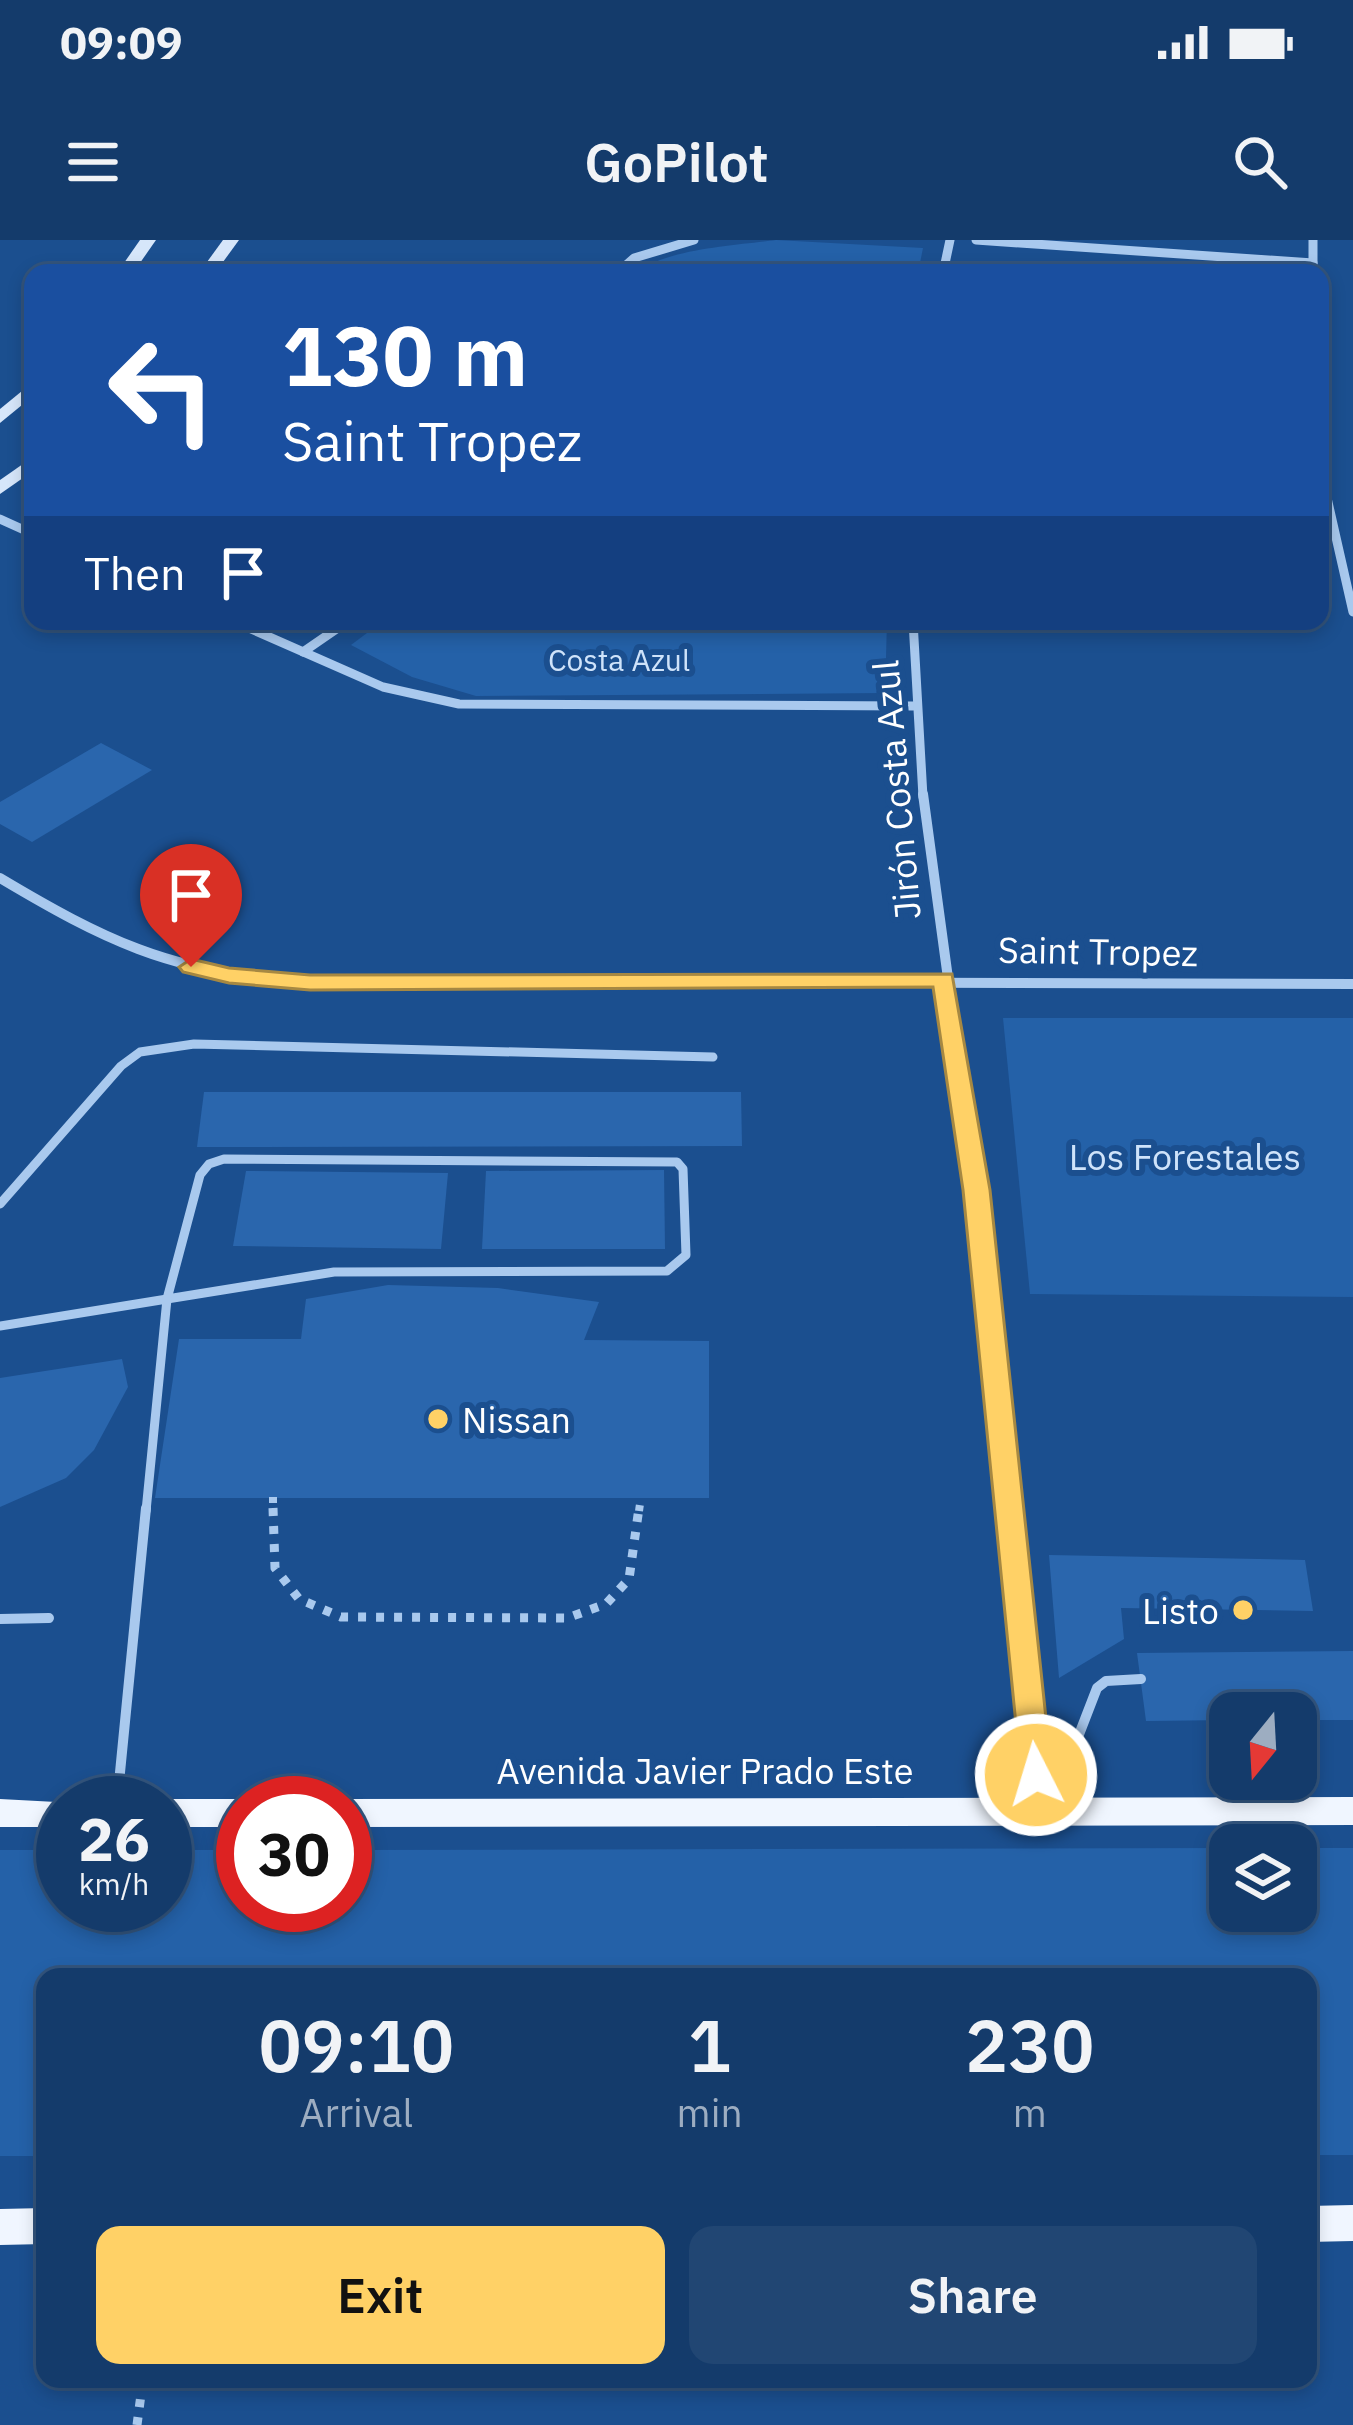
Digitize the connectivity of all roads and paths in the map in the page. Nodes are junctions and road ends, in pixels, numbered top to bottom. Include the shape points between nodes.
1 (694, 240) edge
2 (976, 240) edge
3 (627, 264) edge
4 (1264, 264) edge
5 (24, 395) edge
6 (0, 418) edge
7 (24, 469) edge
8 (0, 489) edge
9 (1329, 507) edge
10 (1353, 612) edge
11 (253, 630) edge
12 (335, 630) edge
13 (913, 630) edge
14 (303, 652) junction
15 (914, 706) junction
16 (0, 878) edge
17 (944, 980) junction
18 (1353, 984) edge
19 (713, 1057) dead end
20 (0, 1204) edge
21 (167, 1299) junction
22 (0, 1326) edge
23 (273, 1497) dead end
24 (641, 1497) dead end
25 (0, 1618) edge
26 (49, 1618) dead end
27 (1141, 1679) dead end
28 (120, 1776) edge
29 (1353, 1811) edge
30 (1044, 1812) junction
31 (0, 1813) edge
32 (36, 1813) edge
33 (372, 1813) edge
34 (1353, 2223) edge
35 (1317, 2224) edge
36 (36, 2226) edge
37 (0, 2227) edge
38 (142, 2388) edge
39 (137, 2425) edge

1 - 3 street
2 - 4 street
5 - 6 street
7 - 8 street
9 - 10 street
11 - 14 street
12 - 14 street
13 - 15 street, Jirón Costa Azul
14 - 15 street via 382,687 459,704
15 - 17 street, Jirón Costa Azul
16 - 17 street, Saint Tropez via 153,958 229,975 310,982
17 - 18 street, Saint Tropez
17 - 30 street, Jirón Costa Azul via 976,1190
19 - 20 lane via 194,1044 140,1052
21 - 21 lane via 334,1272 667,1271 686,1255 683,1169 661,1160 224,1159 200,1175
21 - 22 lane
21 - 28 lane
23 - 24 path via 274,1568 299,1599 341,1617 567,1618 605,1604 628,1579
25 - 26 lane
27 - 30 lane via 1097,1688
29 - 30 main road, Avenida Javier Prado Este
30 - 33 main road, Avenida Javier Prado Este
31 - 32 main road
34 - 35 main road
36 - 37 main road
38 - 39 path

